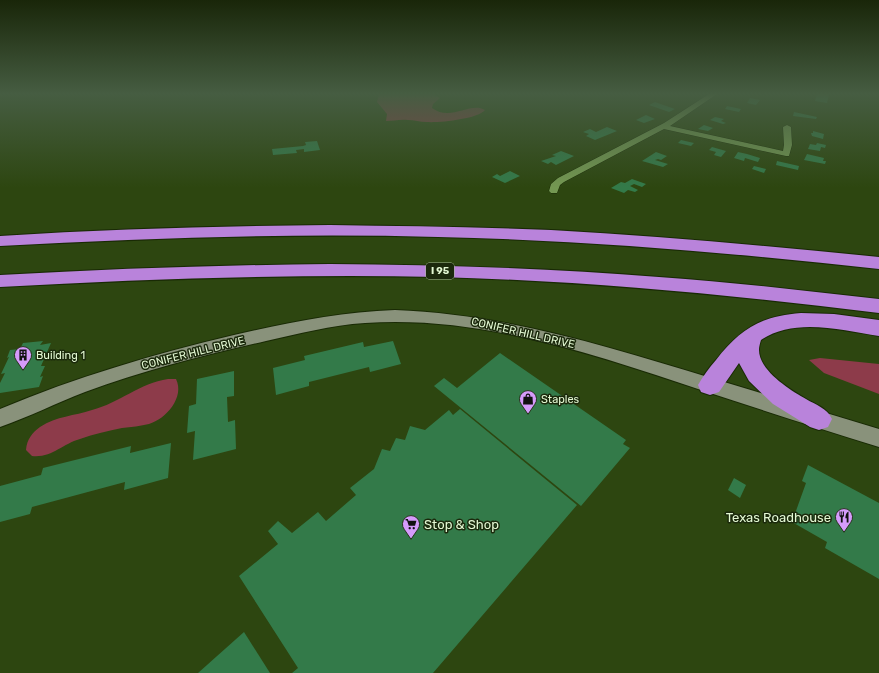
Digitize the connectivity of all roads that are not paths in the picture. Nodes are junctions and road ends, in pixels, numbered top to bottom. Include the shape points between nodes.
1 (663, 127) joint
2 (787, 127) dead end
3 (554, 191) dead end
4 (0, 242) edge
5 (879, 263) edge
6 (0, 281) edge
7 (879, 306) edge
8 (879, 328) edge
9 (751, 337) junction
10 (710, 385) junction
11 (0, 418) edge
12 (819, 419) junction
13 (879, 438) edge

1 - 2 street via 786,154
1 - 3 street via 561,180 556,184
4 - 5 highway via 112,234 241,230 433,230 652,241
6 - 7 highway, I 95 via 253,270 452,271 665,283
8 - 9 highway via 793,321 767,327
9 - 10 highway via 735,352
9 - 12 highway via 748,355 761,378 777,394
10 - 11 street, CONIFER HILL DRIVE via 660,368 520,330 456,319 413,316 354,317 185,354 110,375 63,391
10 - 12 street, CONIFER HILL DRIVE
12 - 13 street, CONIFER HILL DRIVE

